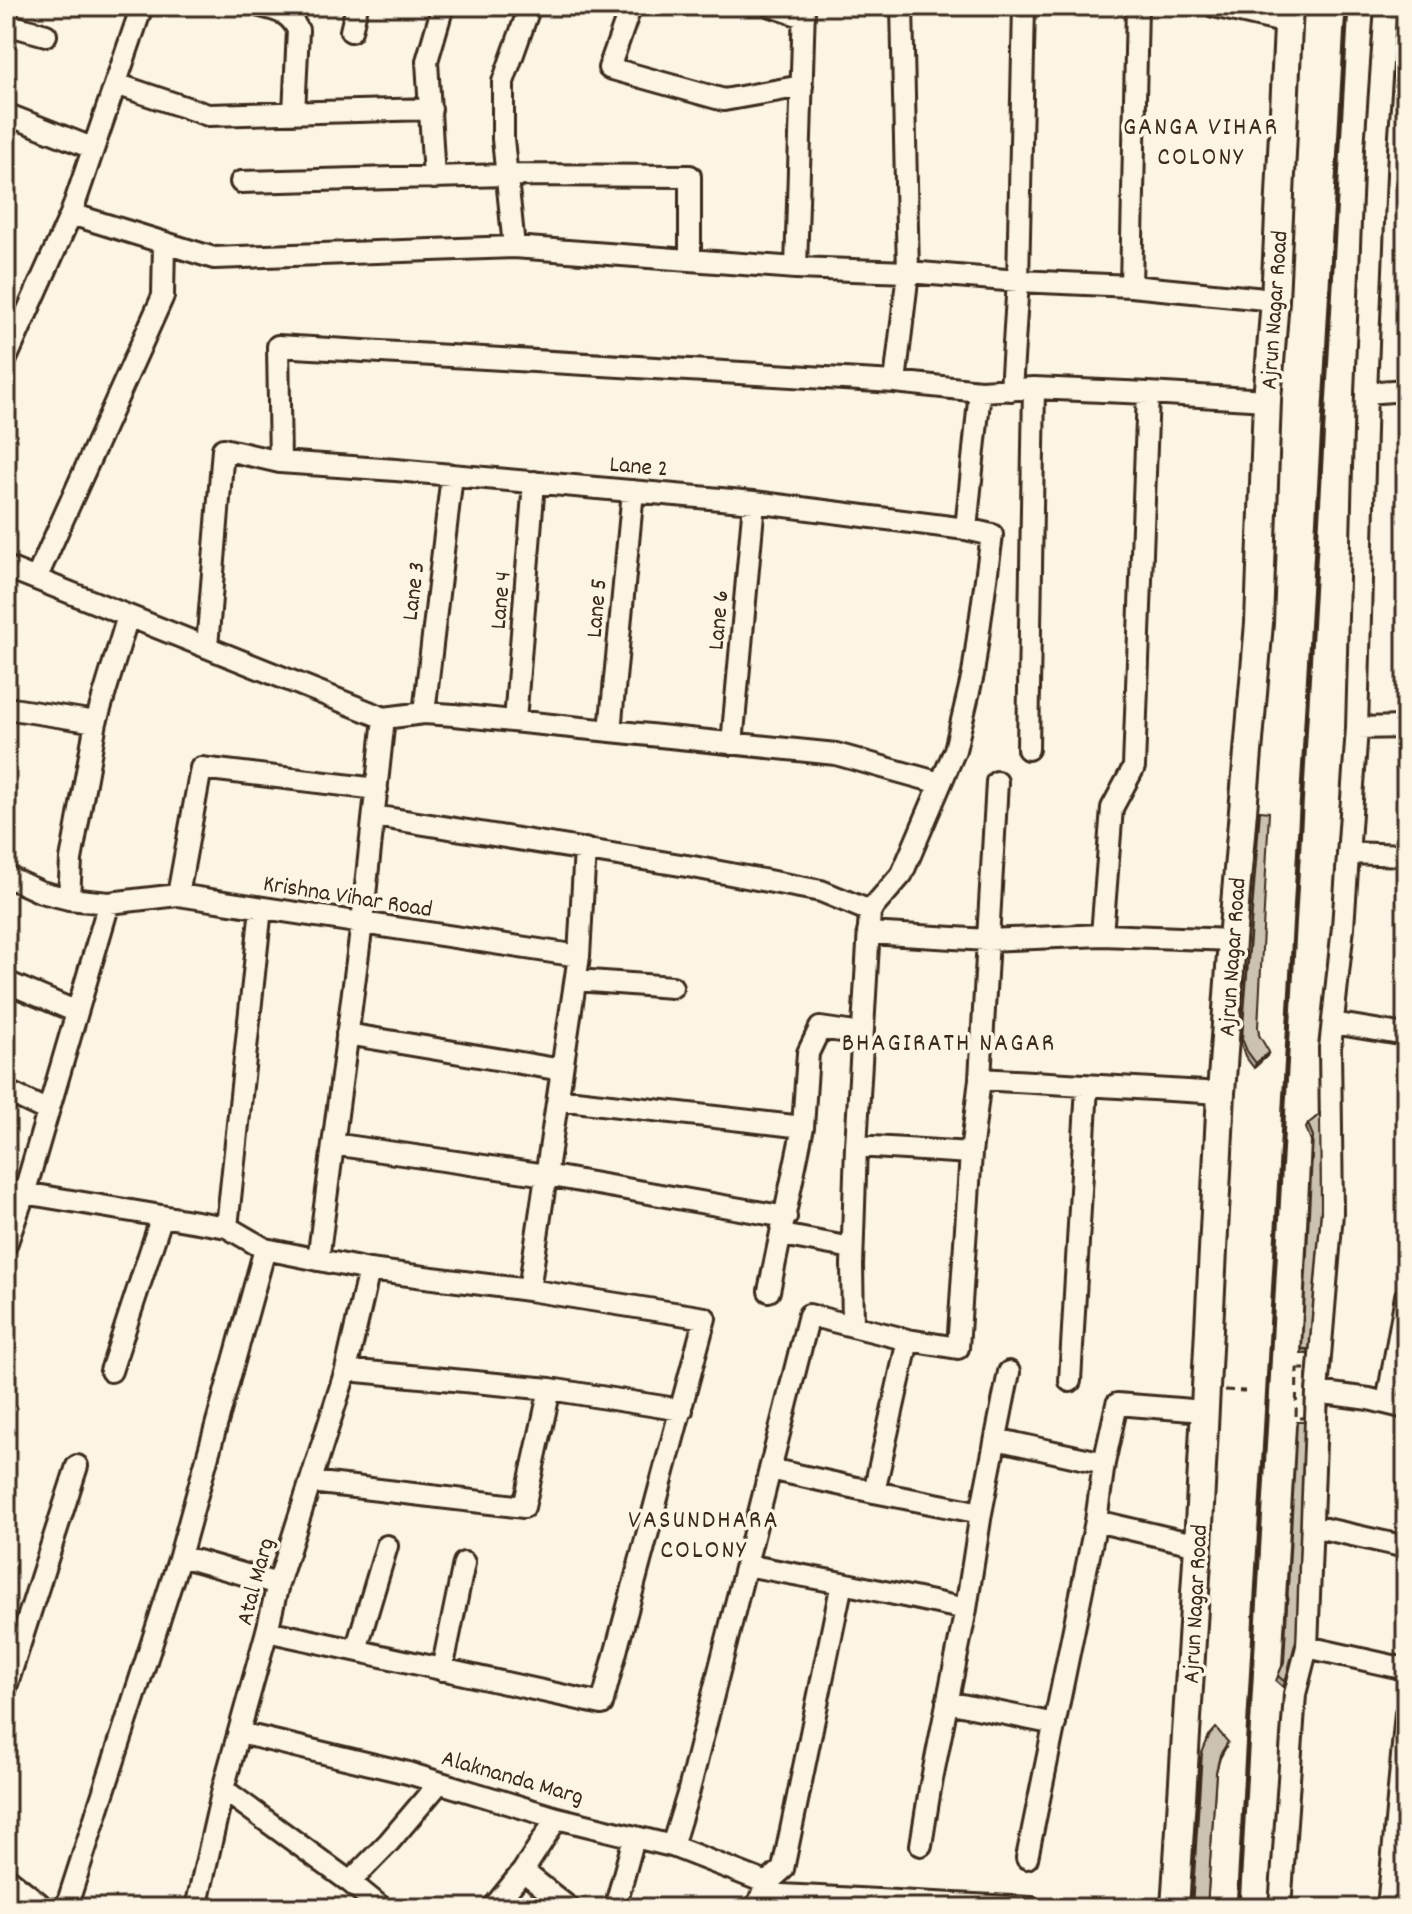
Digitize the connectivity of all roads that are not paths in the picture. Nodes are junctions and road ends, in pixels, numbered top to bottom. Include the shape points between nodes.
1 (142, 6) edge
2 (260, 6) edge
3 (357, 6) edge
4 (443, 6) edge
5 (530, 6) edge
6 (631, 6) edge
7 (771, 6) edge
8 (902, 6) edge
9 (1024, 6) edge
10 (1137, 6) edge
11 (1214, 6) edge
12 (1386, 6) edge
13 (804, 11) edge
14 (1288, 14) edge
15 (6, 24) edge
16 (351, 31) dead end
17 (46, 35) dead end
18 (116, 84) junction
19 (802, 86) junction
20 (431, 109) junction
21 (294, 113) junction
22 (6, 114) edge
23 (92, 148) junction
24 (506, 175) junction
25 (434, 178) junction
26 (241, 182) dead end
27 (71, 214) junction
28 (164, 243) junction
29 (514, 247) junction
30 (690, 260) junction
31 (796, 268) junction
32 (908, 272) junction
33 (1018, 281) junction
34 (1131, 286) junction
35 (1275, 300) junction
36 (6, 359) edge
37 (895, 382) junction
38 (1034, 388) junction
39 (1011, 390) junction
40 (1406, 390) edge
41 (980, 391) junction
42 (1148, 393) junction
43 (1366, 393) junction
44 (1267, 400) junction
45 (280, 462) junction
46 (452, 475) junction
47 (534, 482) junction
48 (633, 491) junction
49 (754, 502) junction
50 (966, 529) junction
51 (6, 567) edge
52 (36, 579) junction
53 (128, 616) junction
54 (207, 647) junction
55 (6, 708) edge
56 (424, 713) junction
57 (384, 718) junction
58 (515, 721) junction
59 (96, 722) junction
60 (1406, 727) edge
61 (1357, 728) junction
62 (610, 731) junction
63 (732, 744) junction
64 (1028, 749) dead end
65 (997, 782) dead end
66 (940, 783) junction
67 (377, 789) junction
68 (374, 816) junction
69 (585, 849) junction
70 (1348, 853) junction
71 (1406, 855) edge
72 (6, 876) edge
73 (178, 895) junction
74 (69, 899) junction
75 (109, 903) junction
76 (261, 908) junction
77 (870, 911) junction
78 (362, 923) junction
79 (868, 933) junction
80 (1102, 935) junction
81 (988, 940) junction
82 (1232, 940) junction
83 (579, 956) junction
84 (576, 980) junction
85 (6, 982) edge
86 (672, 987) dead end
87 (77, 1012) junction
88 (1333, 1023) junction
89 (347, 1034) junction
90 (862, 1034) junction
91 (1406, 1035) edge
92 (562, 1070) junction
93 (980, 1079) junction
94 (1087, 1086) junction
95 (6, 1091) edge
96 (1221, 1093) junction
97 (558, 1099) junction
98 (48, 1111) junction
99 (803, 1127) junction
100 (333, 1144) junction
101 (856, 1146) junction
102 (971, 1153) junction
103 (546, 1175) junction
104 (15, 1192) edge
105 (162, 1216) junction
106 (784, 1226) junction
107 (227, 1227) junction
108 (6, 1245) edge
109 (852, 1248) junction
110 (265, 1249) junction
111 (318, 1260) junction
112 (369, 1270) junction
113 (529, 1290) junction
114 (769, 1291) dead end
115 (1406, 1296) edge
116 (853, 1326) junction
117 (908, 1340) junction
118 (346, 1370) junction
119 (111, 1371) dead end
120 (1009, 1372) dead end
121 (1070, 1381) dead end
122 (550, 1389) junction
123 (1317, 1392) junction
124 (1397, 1406) edge
125 (682, 1410) junction
126 (1204, 1411) junction
127 (996, 1439) junction
128 (1104, 1463) junction
129 (77, 1466) dead end
130 (770, 1469) junction
131 (311, 1482) junction
132 (874, 1492) junction
133 (981, 1513) junction
134 (1096, 1521) junction
135 (1312, 1526) junction
136 (1198, 1545) junction
137 (387, 1546) dead end
138 (1406, 1547) edge
139 (180, 1556) junction
140 (464, 1563) dead end
141 (746, 1565) junction
142 (842, 1583) junction
143 (278, 1584) junction
144 (966, 1609) junction
145 (267, 1631) junction
146 (1307, 1647) junction
147 (356, 1650) junction
148 (1406, 1669) edge
149 (442, 1670) junction
150 (6, 1687) edge
151 (947, 1702) junction
152 (1406, 1713) edge
153 (1055, 1724) junction
154 (240, 1733) junction
155 (439, 1783) junction
156 (223, 1789) junction
157 (557, 1818) junction
158 (634, 1838) junction
159 (921, 1845) dead end
160 (672, 1846) junction
161 (1027, 1858) dead end
162 (1399, 1868) edge
163 (523, 1871) junction
164 (350, 1882) junction
165 (6, 1885) edge
166 (762, 1895) edge
167 (199, 1906) edge
168 (35, 1908) edge
169 (66, 1908) edge
170 (382, 1908) edge
171 (493, 1908) edge
172 (569, 1908) edge
173 (615, 1908) edge
174 (1031, 1908) edge
175 (1175, 1908) edge
176 (1280, 1908) edge
177 (1388, 1908) edge

1 - 18 street
2 - 21 street via 284,13 298,30
3 - 16 street
4 - 20 street via 427,61
5 - 24 street via 503,82
6 - 19 street via 609,68 724,100
7 - 13 street
8 - 32 street
9 - 33 street
10 - 34 street
11 - 14 street
12 - 43 street
13 - 19 street
14 - 35 street, Ajrun Nagar Road
15 - 17 street
18 - 21 street via 208,115
18 - 23 street
19 - 31 street
20 - 21 street
20 - 25 street
22 - 23 street
23 - 27 street
24 - 25 street
24 - 29 street
24 - 30 street via 690,176
25 - 26 street
27 - 28 street
27 - 36 street
28 - 29 street via 214,258
28 - 52 street via 163,296
29 - 30 street
30 - 31 street
31 - 32 street
32 - 33 street
32 - 37 street
33 - 34 street
33 - 39 street
34 - 35 street
35 - 44 street, Ajrun Nagar Road
37 - 41 street
37 - 45 street via 278,346
38 - 39 street
38 - 42 street
38 - 64 street
39 - 41 street
40 - 43 street
41 - 50 street
42 - 44 street
42 - 80 street via 1134,767 1112,808
43 - 61 street
44 - 82 street, Ajrun Nagar Road via 1259,623
45 - 46 street, Lane 2
45 - 54 street, Lane 2 via 223,449
46 - 47 street, Lane 2
46 - 56 street, Lane 3
47 - 48 street, Lane 2
47 - 58 street, Lane 4
48 - 49 street, Lane 2
48 - 62 street, Lane 5
49 - 50 street, Lane 2
49 - 63 street, Lane 6
50 - 66 street, Lane 2 via 992,535 973,674 955,750
51 - 52 street
52 - 53 street
53 - 54 street
53 - 59 street
54 - 57 street
55 - 59 street
56 - 57 street
56 - 58 street
57 - 67 street
58 - 62 street
59 - 74 street
60 - 61 street
61 - 70 street
62 - 63 street
63 - 66 street via 836,754
65 - 81 street
66 - 77 street via 902,874
67 - 68 street
67 - 73 street via 201,768
68 - 69 street
68 - 78 street
69 - 77 street via 821,891
69 - 83 street
70 - 71 street
70 - 88 street
72 - 74 street, Krishna Vihar Road
73 - 75 street, Krishna Vihar Road
73 - 76 street, Krishna Vihar Road
74 - 75 street, Krishna Vihar Road
75 - 87 street
76 - 78 street, Krishna Vihar Road
76 - 107 street
77 - 79 street
78 - 83 street, Krishna Vihar Road
78 - 89 street
79 - 81 street
79 - 90 street
80 - 81 street
80 - 82 street
81 - 93 street
82 - 96 street, Ajrun Nagar Road
83 - 84 street
84 - 86 street
84 - 92 street
85 - 87 street
87 - 98 street
88 - 91 street
88 - 123 street via 1332,1213
89 - 92 street
89 - 100 street
90 - 99 street via 820,1028 808,1053
90 - 101 street
92 - 97 street
93 - 94 street
93 - 102 street
94 - 96 street
94 - 121 street
95 - 98 street
96 - 126 street, Ajrun Nagar Road
97 - 99 street
97 - 103 street
98 - 104 street
99 - 106 street
100 - 103 street
100 - 111 street
101 - 102 street
101 - 109 street
102 - 117 street via 958,1348
103 - 106 street
103 - 113 street
104 - 105 street
104 - 108 street
105 - 107 street
105 - 119 street
106 - 109 street
106 - 114 street
107 - 110 street
109 - 116 street
110 - 111 street
110 - 139 street
111 - 112 street
112 - 113 street
112 - 118 street, Atal Marg
113 - 125 street via 705,1318
115 - 124 street
116 - 117 street
116 - 130 street via 809,1315
117 - 132 street
118 - 122 street
118 - 131 street, Atal Marg
120 - 127 street
122 - 125 street
122 - 131 street via 524,1507
123 - 124 street
123 - 135 street
125 - 149 street via 602,1704
126 - 128 street via 1117,1404
126 - 136 street, Ajrun Nagar Road
127 - 128 street
127 - 133 street
128 - 134 street
129 - 150 street
130 - 132 street
130 - 141 street
131 - 143 street, Atal Marg
132 - 133 street
133 - 144 street
134 - 136 street
134 - 153 street
135 - 138 street
135 - 146 street
136 - 175 street, Ajrun Nagar Road
137 - 147 street
139 - 143 street
139 - 169 street
140 - 149 street
141 - 142 street
141 - 160 street
142 - 144 street
142 - 166 street via 783,1869
143 - 145 street, Atal Marg
144 - 151 street
145 - 147 street
145 - 154 street, Atal Marg
146 - 148 street
146 - 176 street via 1295,1694
147 - 149 street
151 - 153 street
151 - 159 street
152 - 162 street
153 - 161 street
154 - 155 street, Alaknanda Marg
154 - 156 street, Atal Marg
155 - 157 street, Alaknanda Marg
155 - 164 street
156 - 164 street
156 - 167 street, Atal Marg
157 - 158 street, Alaknanda Marg
157 - 163 street
158 - 160 street, Alaknanda Marg
158 - 173 street
160 - 166 street, Alaknanda Marg
162 - 177 street
163 - 171 street
163 - 172 street
164 - 170 street
165 - 168 main road
166 - 174 street, Alaknanda Marg

